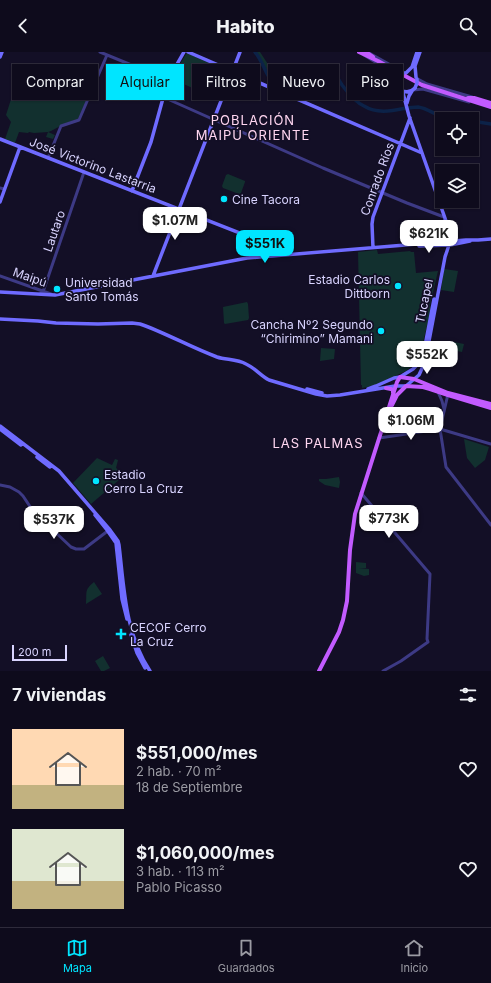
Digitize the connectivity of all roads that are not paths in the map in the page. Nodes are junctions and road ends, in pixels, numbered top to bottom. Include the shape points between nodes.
1 (1, 52) edge
2 (100, 52) edge
3 (184, 52) edge
4 (188, 52) edge
5 (240, 52) edge
6 (417, 52) edge
7 (420, 52) edge
8 (364, 53) edge
9 (107, 55) junction
10 (0, 57) edge
11 (129, 64) edge
12 (177, 64) edge
13 (216, 64) edge
14 (235, 64) edge
15 (377, 64) edge
16 (405, 73) junction
17 (416, 78) junction
18 (260, 83) edge
19 (403, 90) edge
20 (414, 90) junction
21 (403, 93) edge
22 (162, 100) edge
23 (170, 100) edge
24 (221, 100) edge
25 (473, 100) junction
26 (491, 103) edge
27 (407, 107) junction
28 (491, 107) edge
29 (410, 118) junction
30 (213, 119) junction
31 (0, 139) edge
32 (400, 144) junction
33 (19, 147) junction
34 (422, 153) junction
35 (48, 158) junction
36 (84, 172) junction
37 (2, 189) edge
38 (132, 191) junction
39 (382, 193) junction
40 (0, 196) edge
41 (0, 202) edge
42 (178, 209) junction
43 (445, 218) junction
44 (451, 236) junction
45 (491, 239) edge
46 (480, 240) junction
47 (258, 241) junction
48 (456, 241) junction
49 (449, 243) junction
50 (411, 245) junction
51 (441, 245) junction
52 (373, 248) junction
53 (445, 252) junction
54 (290, 254) junction
55 (255, 256) junction
56 (156, 267) junction
57 (158, 275) junction
58 (0, 276) edge
59 (152, 276) junction
60 (44, 291) junction
61 (0, 292) edge
62 (39, 294) junction
63 (53, 295) junction
64 (0, 319) edge
65 (418, 375) junction
66 (400, 377) junction
67 (414, 379) junction
68 (421, 381) junction
69 (395, 386) junction
70 (406, 386) junction
71 (386, 388) junction
72 (304, 390) junction
73 (438, 392) junction
74 (393, 394) junction
75 (448, 394) junction
76 (491, 404) edge
77 (491, 408) edge
78 (444, 411) junction
79 (0, 426) edge
80 (0, 429) edge
81 (440, 429) junction
82 (448, 432) junction
83 (441, 434) junction
84 (380, 438) junction
85 (491, 444) edge
86 (0, 484) edge
87 (361, 494) junction
88 (491, 526) edge
89 (109, 530) junction
90 (148, 671) edge
91 (320, 671) edge
92 (383, 671) edge

1 - 10 main road
2 - 9 street
3 - 12 main road
4 - 13 main road
5 - 14 main road
6 - 16 main road via 412,67
7 - 17 main road via 415,66
8 - 15 street
8 - 16 street via 374,55
8 - 25 main road via 416,82
9 - 11 street
9 - 35 street via 79,120 60,128
16 - 17 main road
17 - 20 main road, bridge
17 - 25 street via 427,84 469,96
18 - 32 main road
19 - 20 main road
20 - 25 street via 423,89 466,101
20 - 27 main road via 408,98
21 - 27 main road, Tucapel
22 - 38 main road via 151,142
23 - 30 street
24 - 30 main road
25 - 26 main road
25 - 28 main road
27 - 29 main road, Tucapel
29 - 32 main road, Conrado Ríos
29 - 34 main road, Tucapel
30 - 39 street
30 - 42 main road
31 - 33 main road, José Victorino Lastarria
32 - 34 main road
32 - 39 main road, Conrado Ríos
33 - 35 main road, José Victorino Lastarria
33 - 37 main road
34 - 43 main road, Tucapel
35 - 36 main road, José Victorino Lastarria
36 - 38 main road, José Victorino Lastarria
36 - 60 street, Lautaro
37 - 40 main road
37 - 41 main road
38 - 42 main road, José Victorino Lastarria
39 - 43 street
39 - 52 main road, Conrado Ríos via 372,219
42 - 47 main road, José Victorino Lastarria
42 - 56 main road
43 - 44 main road, Tucapel
43 - 49 main road, Tucapel via 449,230
44 - 48 main road
44 - 49 main road, Tucapel
45 - 46 main road
46 - 48 main road
46 - 49 main road
47 - 54 main road, José Victorino Lastarria
47 - 55 main road via 260,244
48 - 49 main road
49 - 50 main road
49 - 51 main road
49 - 53 main road, Tucapel
49 - 65 main road, Tucapel via 425,362
50 - 51 main road
50 - 52 main road
51 - 53 main road
52 - 54 main road
53 - 66 main road, Tucapel via 422,357 416,366
54 - 55 main road
55 - 57 main road
56 - 57 main road
56 - 59 main road
57 - 59 main road
58 - 60 street, Maipú
59 - 63 main road
60 - 62 street
60 - 63 street, Maipú
61 - 62 main road
62 - 63 main road
64 - 72 main road via 140,324 219,357 243,362 269,380
65 - 67 main road, Tucapel
65 - 68 main road
66 - 67 main road
66 - 69 main road
66 - 72 main road, Tucapel via 376,386 341,393 328,394
67 - 68 main road
67 - 70 main road, Tucapel
68 - 75 main road
69 - 70 main road
69 - 71 main road
69 - 74 main road
70 - 73 main road via 423,387
70 - 84 main road via 392,403
71 - 72 main road via 335,396 319,395
71 - 74 main road via 392,390
73 - 75 main road
73 - 78 street
74 - 84 main road
75 - 76 main road
75 - 77 main road
75 - 78 street
78 - 81 street
79 - 89 main road via 59,471
80 - 89 main road via 56,472
81 - 82 street
81 - 83 street
81 - 84 street
82 - 83 street
82 - 85 street
83 - 88 street via 446,468
84 - 87 main road
86 - 89 street via 19,492 37,517 73,548 84,549
87 - 91 main road via 346,618 341,633
87 - 92 street via 430,574 428,642
89 - 90 main road via 116,544 122,599 131,636

